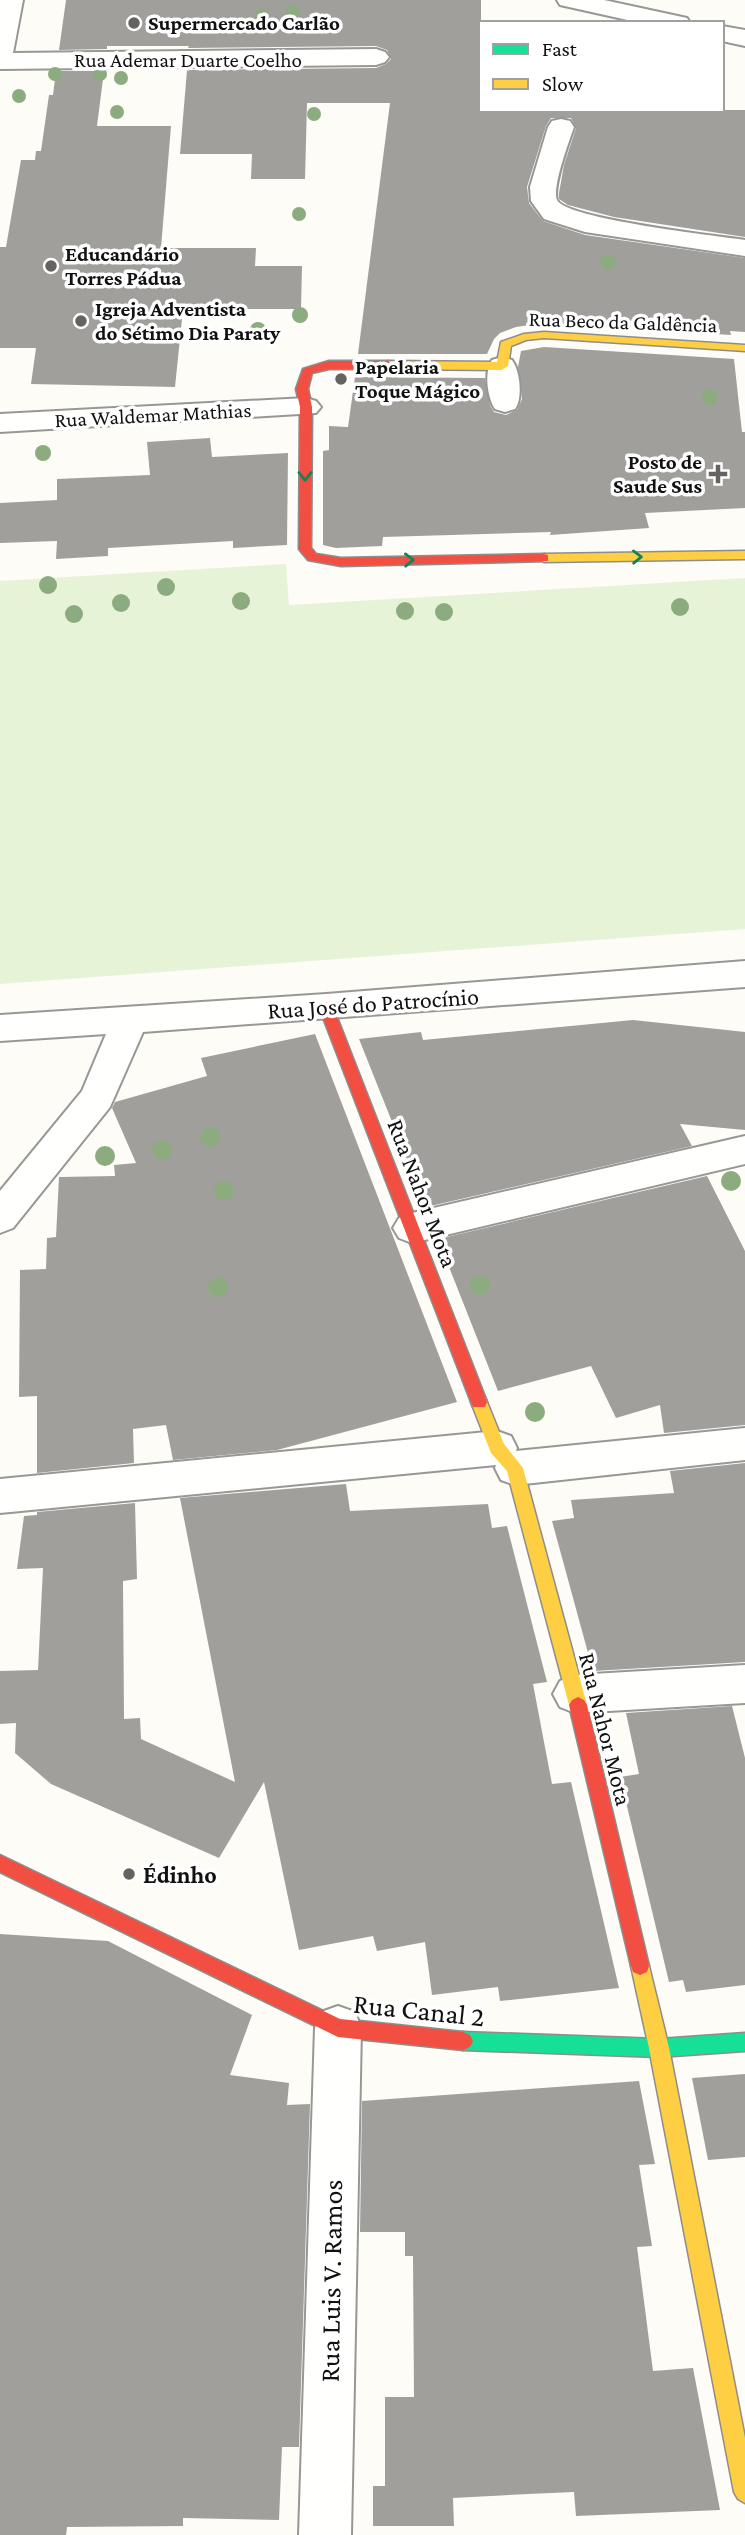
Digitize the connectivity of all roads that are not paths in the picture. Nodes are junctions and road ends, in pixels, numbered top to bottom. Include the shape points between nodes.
1 (11, 0) edge
2 (569, 0) edge
3 (693, 0) edge
4 (670, 21) edge
5 (681, 21) edge
6 (724, 33) edge
7 (745, 38) edge
8 (376, 57) dead end
9 (0, 59) edge
10 (561, 127) dead end
11 (745, 248) edge
12 (745, 348) edge
13 (502, 366) junction
14 (505, 403) dead end
15 (306, 407) junction
16 (0, 423) edge
17 (745, 555) edge
18 (745, 974) edge
19 (326, 1007) junction
20 (131, 1019) junction
21 (0, 1028) edge
22 (745, 1150) edge
23 (0, 1218) edge
24 (412, 1228) junction
25 (745, 1444) edge
26 (506, 1458) junction
27 (0, 1496) edge
28 (745, 1684) edge
29 (575, 1694) junction
30 (0, 1863) edge
31 (338, 2028) junction
32 (745, 2042) edge
33 (659, 2048) junction
34 (745, 2492) edge
35 (325, 2535) edge

1 - 9 street
2 - 4 street
3 - 5 street
6 - 7 street
8 - 9 street, Rua Ademar Duarte Coelho
10 - 11 street via 543,187 544,201 554,213 584,224
12 - 13 street, Rua Beco da Galdência via 544,335 505,344
13 - 14 street
13 - 15 street via 317,367 303,379
15 - 16 street, Rua Waldemar Mathias
15 -> 17 street via 305,549 312,557 341,562
18 - 19 street, Rua José do Patrocínio
19 - 20 street, Rua José do Patrocínio
19 - 24 street, Rua Nahor Mota
20 - 21 street, Rua José do Patrocínio
20 - 23 street via 97,1097
22 - 24 street
24 - 26 street, Rua Nahor Mota
25 - 26 street
26 - 27 street
26 - 29 street, Rua Nahor Mota
28 - 29 street
29 - 33 street, Rua Nahor Mota
30 - 31 street, Rua Canal 2
31 - 33 street, Rua Canal 2 via 492,2044
31 - 35 street, Rua Luis V. Ramos
32 - 33 street, Rua Canal 2
33 - 34 street, Rua Nahor Mota

